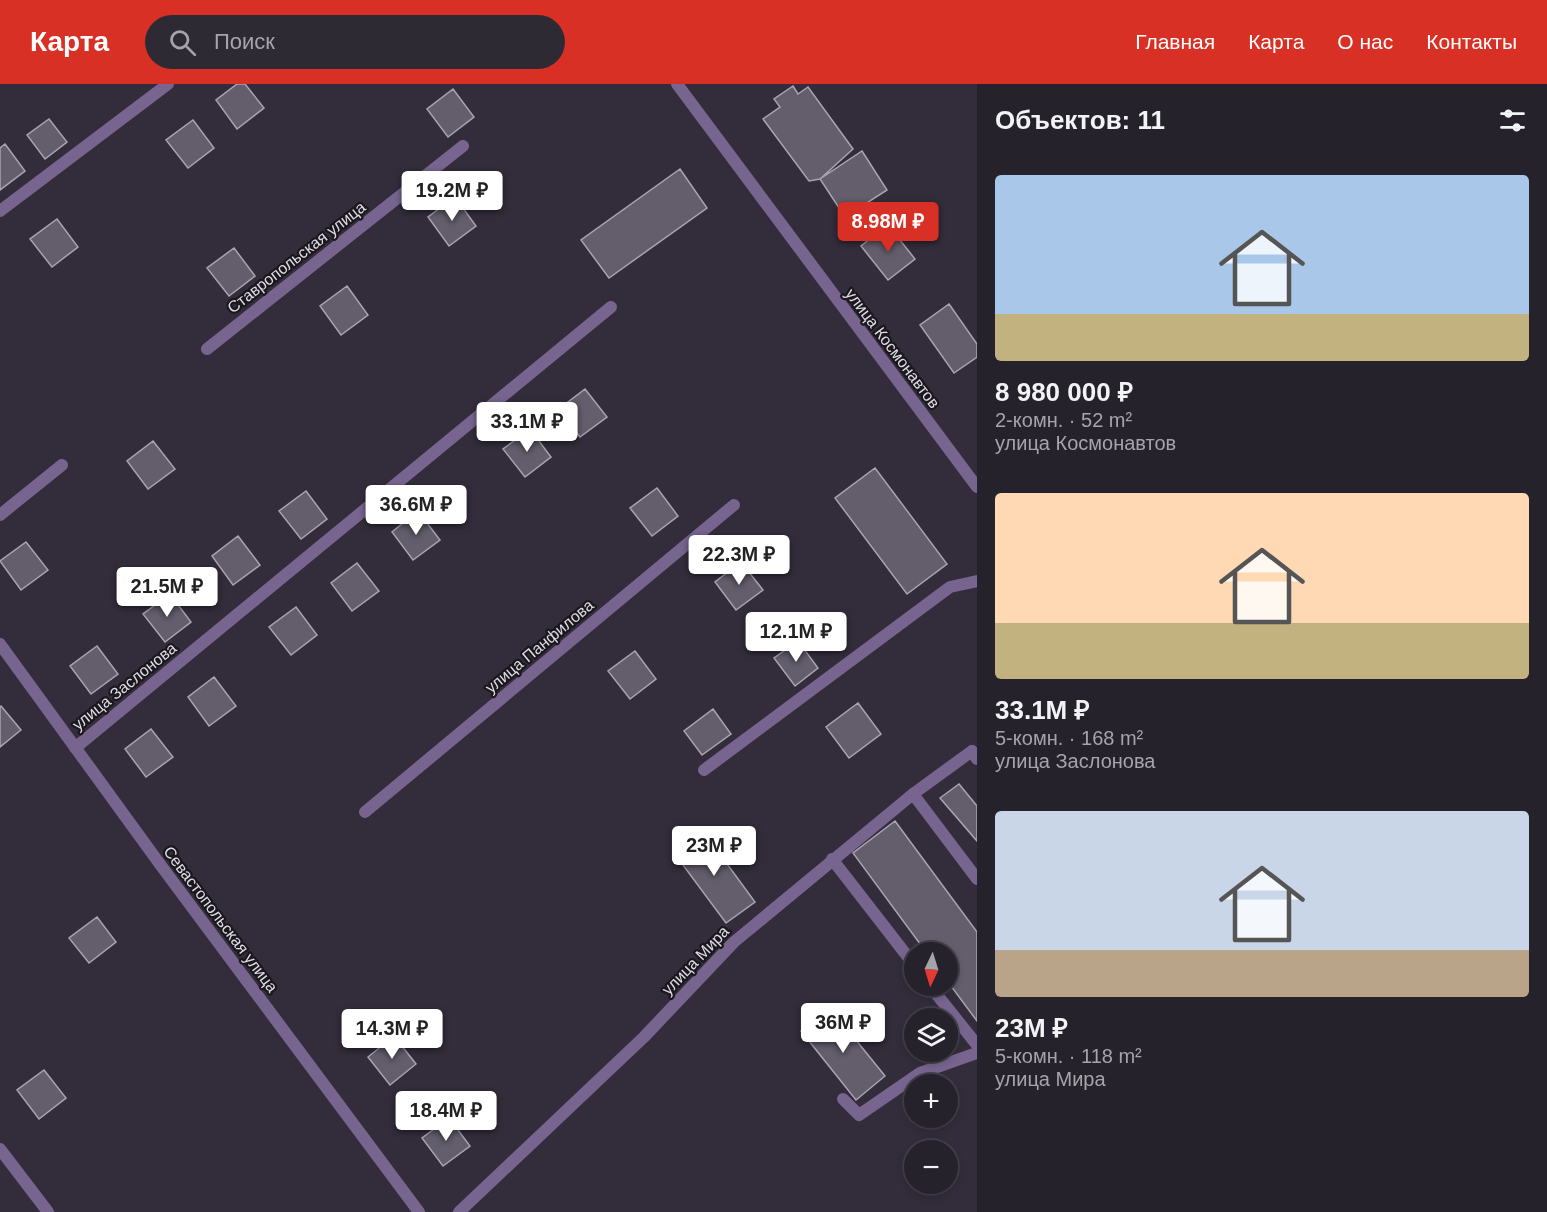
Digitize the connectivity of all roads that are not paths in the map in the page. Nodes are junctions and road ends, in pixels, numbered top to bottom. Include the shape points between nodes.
1 (168, 84) edge
2 (677, 84) edge
3 (463, 146) dead end
4 (0, 211) edge
5 (611, 307) dead end
6 (207, 349) dead end
7 (62, 465) dead end
8 (977, 487) edge
9 (734, 505) dead end
10 (0, 515) edge
11 (977, 580) edge
12 (0, 644) edge
13 (75, 748) junction
14 (974, 755) edge
15 (704, 770) dead end
16 (913, 794) junction
17 (365, 812) dead end
18 (832, 859) junction
19 (977, 879) edge
20 (904, 952) edge
21 (938, 996) edge
22 (977, 1045) edge
23 (977, 1053) edge
24 (843, 1099) dead end
25 (0, 1149) edge
26 (48, 1212) edge
27 (419, 1212) edge
28 (459, 1212) edge

1 - 4 street
2 - 8 street, улица Космонавтов
3 - 6 street, Ставропольская улица
5 - 13 street, улица Заслонова
7 - 10 street
9 - 17 street, улица Панфилова
11 - 15 street via 951,587
12 - 13 street, Севастопольская улица
13 - 27 street, Севастопольская улица
14 - 16 street, улица Мира
16 - 18 street, улица Мира
16 - 19 street
18 - 20 street
18 - 28 street, улица Мира via 734,942 644,1037
21 - 22 street
23 - 24 street via 920,1073 859,1115
25 - 26 street

